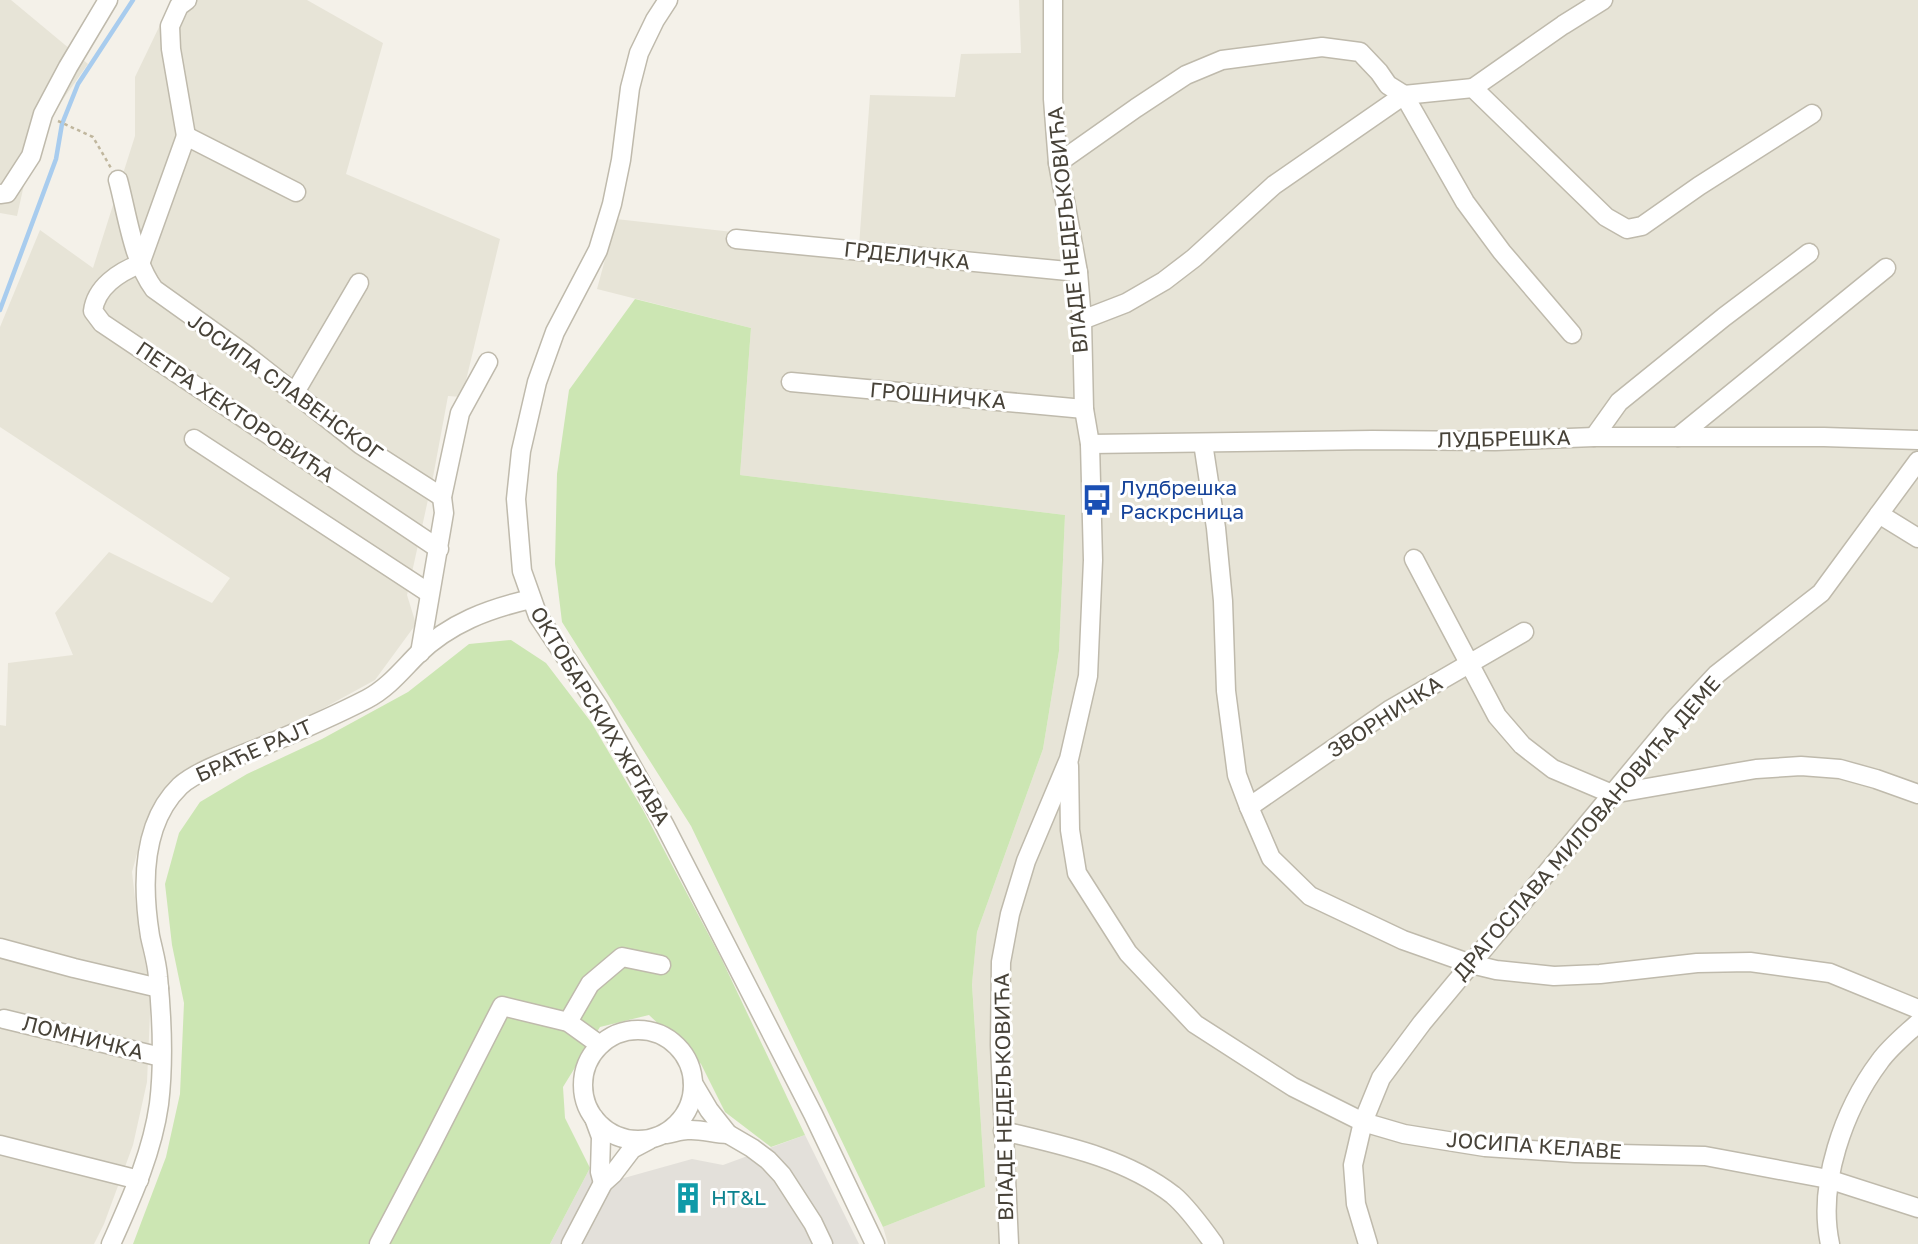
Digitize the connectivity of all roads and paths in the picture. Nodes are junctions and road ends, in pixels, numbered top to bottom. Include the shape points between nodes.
1 (108, 0) edge
2 (187, 0) edge
3 (668, 0) edge
4 (1603, 0) edge
5 (1057, 2) edge
6 (1473, 88) junction
7 (1404, 94) junction
8 (1812, 114) dead end
9 (56, 120) dead end
10 (187, 136) junction
11 (1058, 163) junction
12 (118, 180) joint
13 (296, 192) dead end
14 (0, 194) edge
15 (736, 239) dead end
16 (1809, 253) dead end
17 (140, 264) junction
18 (1886, 268) dead end
19 (1077, 272) junction
20 (359, 284) dead end
21 (1082, 320) junction
22 (1572, 334) dead end
23 (488, 362) dead end
24 (792, 382) dead end
25 (294, 394) junction
26 (1084, 410) junction
27 (1594, 437) junction
28 (1678, 437) junction
29 (194, 439) dead end
30 (1918, 440) edge
31 (1203, 443) junction
32 (1090, 444) junction
33 (1918, 461) edge
34 (442, 497) junction
35 (1880, 514) junction
36 (1918, 538) edge
37 (439, 549) junction
38 (1414, 559) dead end
39 (531, 599) junction
40 (428, 601) junction
41 (453, 626) junction
42 (1524, 632) dead end
43 (419, 653) junction
44 (1469, 664) junction
45 (1069, 759) junction
46 (1612, 794) junction
47 (1918, 794) edge
48 (1249, 807) junction
49 (0, 948) edge
50 (1471, 964) junction
51 (661, 965) dead end
52 (159, 988) junction
53 (1918, 1009) edge
54 (5, 1019) dead end
55 (568, 1023) junction
56 (1918, 1023) edge
57 (600, 1045) junction
58 (161, 1057) junction
59 (694, 1083) junction
60 (594, 1117) junction
61 (1363, 1122) junction
62 (1003, 1131) junction
63 (728, 1134) junction
64 (657, 1137) junction
65 (0, 1145) edge
66 (1828, 1179) junction
67 (139, 1180) junction
68 (603, 1183) junction
69 (1918, 1208) edge
70 (111, 1244) edge
71 (379, 1244) edge
72 (571, 1244) edge
73 (823, 1244) edge
74 (875, 1244) edge
75 (1009, 1244) edge
76 (1214, 1244) edge
77 (1368, 1244) edge
78 (1829, 1244) edge

1 - 14 street via 43,114 31,156 6,193
2 - 10 street via 178,5 170,26
3 - 39 street, ОКТОБАРСКИХ ЖРТАВА via 639,53 612,204 598,250 555,332 537,382 516,499 522,571
4 - 6 street
5 - 11 street, ВЛАДЕ НЕДЕЉКОВИЋА via 1053,99
6 - 7 street
6 - 8 street via 1606,217 1627,229 1642,226
7 - 11 street via 1388,85 1360,52 1322,47 1222,60 1186,75
7 - 21 street via 1274,185 1164,281 1126,303
7 - 22 street via 1465,202
9 - 12 path via 93,137
10 - 13 street
10 - 17 street
11 - 19 street, ВЛАДЕ НЕДЕЉКОВИЋА
12 - 17 street, ЈОСИПА СЛАВЕНСКОГ
15 - 19 street, ГРДЕЛИЧКА
16 - 27 street via 1619,402
17 - 25 street, ЈОСИПА СЛАВЕНСКОГ via 160,296
17 - 37 street, ПЕТРА ХЕКТОРОВИЋА via 115,277 97,297 93,312 102,323
18 - 28 street
19 - 21 street, ВЛАДЕ НЕДЕЉКОВИЋА
20 - 25 street
21 - 26 street, ВЛАДЕ НЕДЕЉКОВИЋА
23 - 34 street via 460,413
24 - 26 street, ГРОШНИЧКА
25 - 34 street, ЈОСИПА СЛАВЕНСКОГ via 361,445
26 - 32 street, ВЛАДЕ НЕДЕЉКОВИЋА
27 - 28 street, ЛУДБРЕШКА
27 - 31 street, ЛУДБРЕШКА
28 - 30 street, ЛУДБРЕШКА
29 - 40 street
31 - 32 street, ЛУДБРЕШКА
31 - 48 street via 1221,577 1231,736 1237,775
32 - 45 street, ВЛАДЕ НЕДЕЉКОВИЋА via 1093,560 1088,676
33 - 35 street, ДРАГОСЛАВА МИЛОВАНОВИЋА ДЕМЕ
34 - 37 street
35 - 36 street
35 - 46 street, ДРАГОСЛАВА МИЛОВАНОВИЋА ДЕМЕ via 1821,593 1717,674
37 - 40 street
38 - 44 street
39 - 41 street, БРАЋЕ РАЈТ
39 - 74 street, ОКТОБАРСКИХ ЖРТАВА via 599,707 664,824
40 - 41 street via 439,622
40 - 43 street
41 - 43 street, БРАЋЕ РАЈТ
42 - 44 street, ЗВОРНИЧКА
43 - 52 street, БРАЋЕ РАЈТ via 369,698 182,783 165,803 155,826 145,876
44 - 46 street via 1497,716 1521,745 1553,769
44 - 48 street, ЗВОРНИЧКА via 1391,709
45 - 61 street, ЈОСИПА КЕЛАВЕ via 1070,831 1077,873 1128,953 1195,1024 1293,1087
45 - 62 street, ВЛАДЕ НЕДЕЉКОВИЋА via 1026,861 1001,962
46 - 47 street via 1801,766 1840,769
46 - 50 street, ДРАГОСЛАВА МИЛОВАНОВИЋА ДЕМЕ
48 - 50 street via 1271,858 1310,896 1403,940
49 - 52 street
50 - 53 street via 1554,976 1750,962 1830,973
50 - 61 street, ДРАГОСЛАВА МИЛОВАНОВИЋА ДЕМЕ via 1381,1078
51 - 55 street via 622,957 590,984
52 - 58 street, БРАЋЕ РАЈТ
54 - 58 street, ЛОМНИЧКА
55 - 57 street
55 - 71 street via 502,1006
56 - 66 street via 1866,1082 1849,1114
57 - 59 street via 628,1031 659,1034 683,1053
57 - 60 street via 584,1073 586,1104
58 - 67 street, БРАЋЕ РАЈТ via 159,1105
59 - 63 street
59 - 64 street via 686,1113 677,1125
60 - 64 street via 618,1137
60 - 68 street via 601,1137
61 - 66 street, ЈОСИПА КЕЛАВЕ via 1404,1134 1485,1147 1704,1156
61 - 77 street, ДРАГОСЛАВА МИЛОВАНОВИЋА ДЕМЕ via 1353,1165 1356,1204
62 - 75 street, ВЛАДЕ НЕДЕЉКОВИЋА
62 - 76 street via 1072,1147 1128,1168 1174,1196
63 - 64 street via 688,1130
63 - 73 street via 782,1175
64 - 68 street via 632,1149
65 - 67 street
66 - 69 street, ЈОСИПА КЕЛАВЕ
66 - 78 street
67 - 70 street, БРАЋЕ РАЈТ
68 - 72 street

